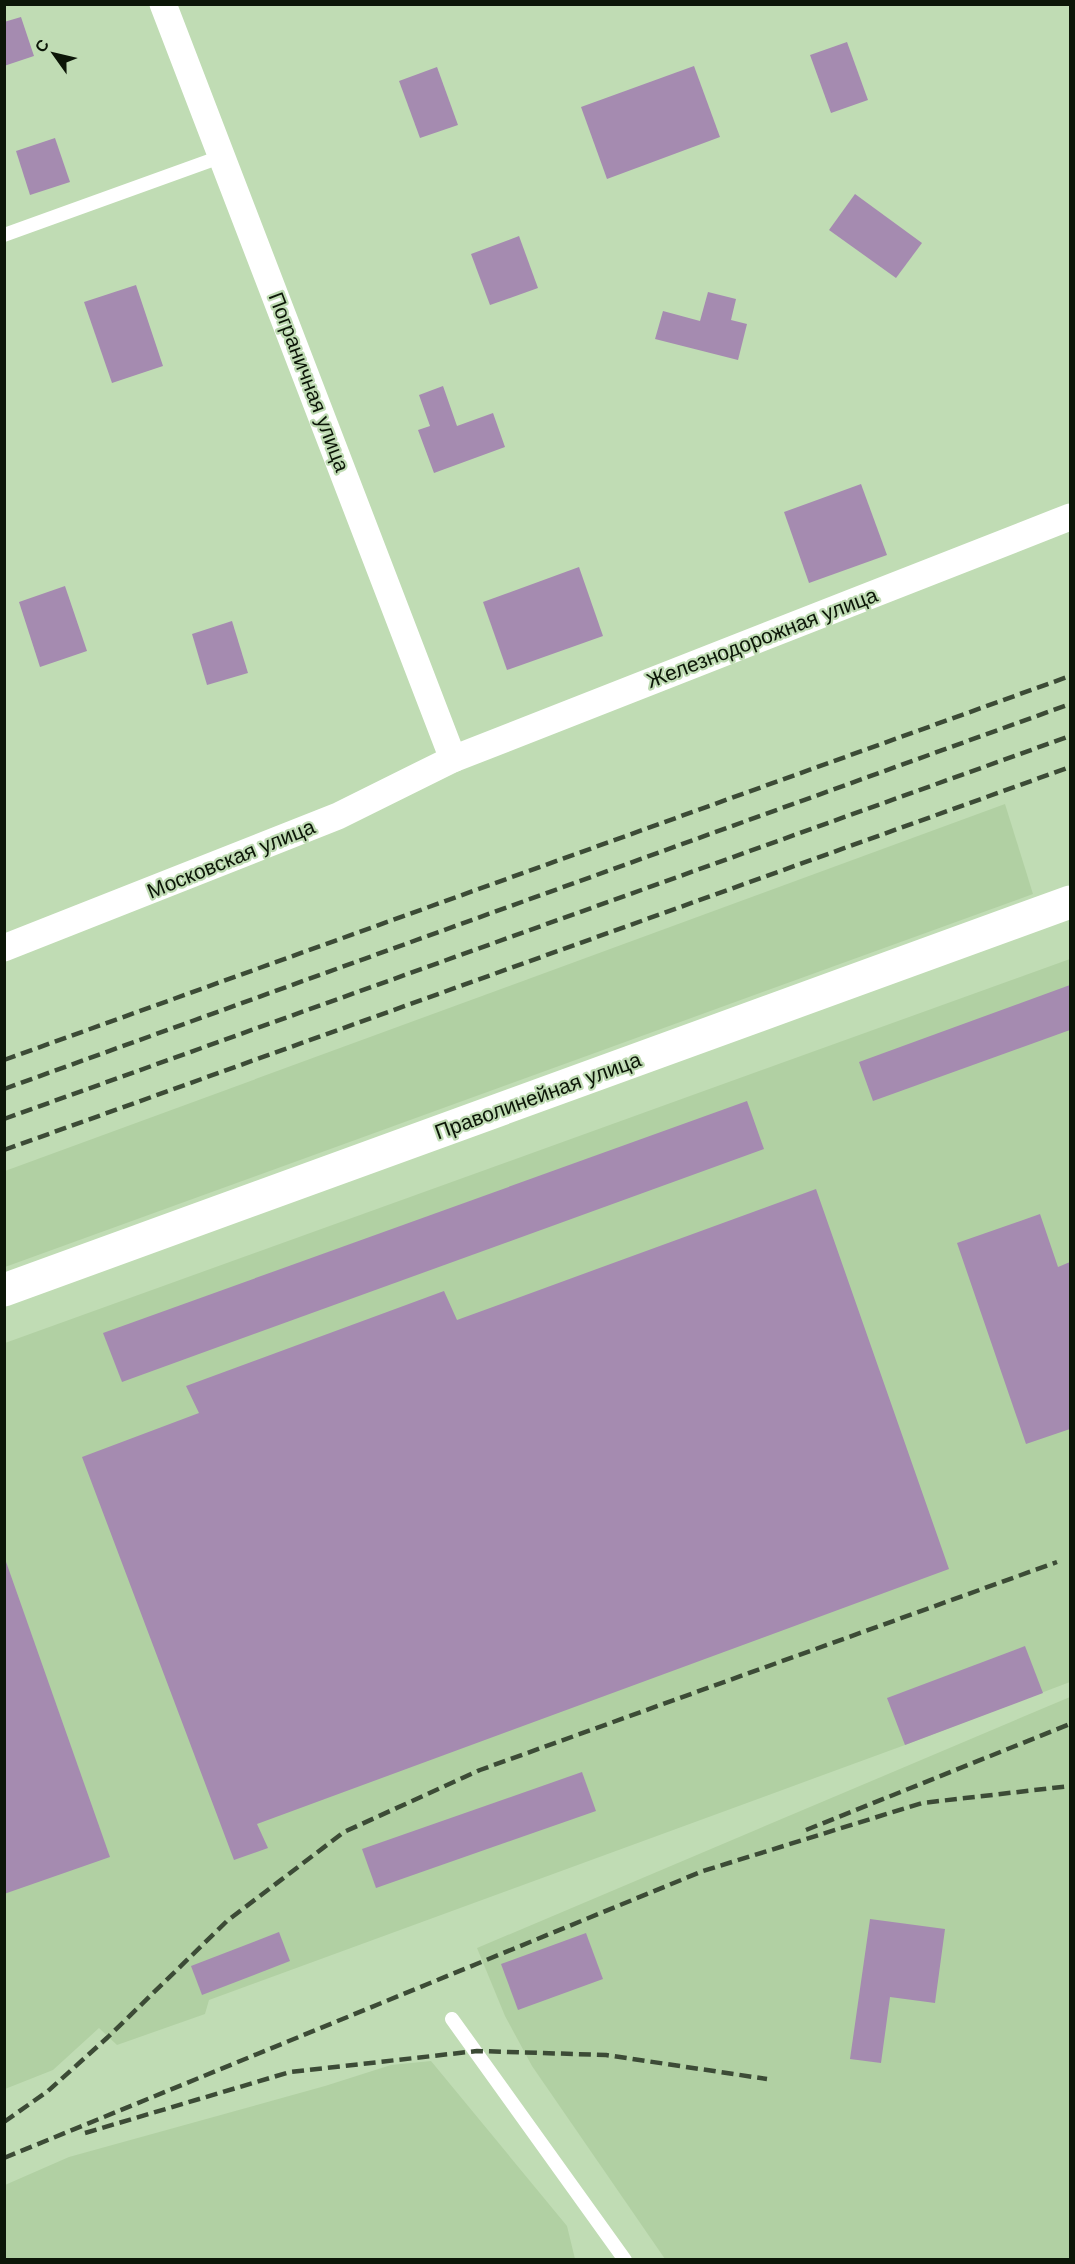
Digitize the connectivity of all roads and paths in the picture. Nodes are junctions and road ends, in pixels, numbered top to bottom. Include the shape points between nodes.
1 (163, 4) edge
2 (223, 156) junction
3 (4, 235) edge
4 (1071, 517) edge
5 (453, 759) junction
6 (1071, 902) edge
7 (4, 948) edge
8 (4, 1290) edge
9 (452, 2019) dead end
10 (625, 2259) edge

1 - 2 street, Пограничная улица
2 - 3 lane
2 - 5 street, Пограничная улица
4 - 5 street, Железнодорожная улица
5 - 7 street, Московская улица via 338,816
6 - 8 main road, Праволинейная улица
9 - 10 lane

